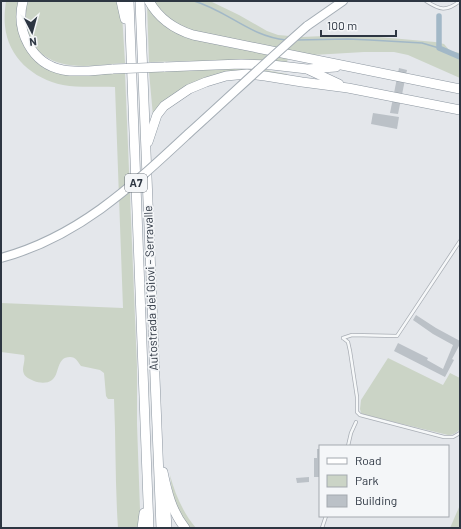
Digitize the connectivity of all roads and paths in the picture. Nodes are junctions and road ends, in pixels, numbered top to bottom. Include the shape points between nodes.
1 (23, 1) edge
2 (121, 1) edge
3 (129, 1) edge
4 (140, 1) edge
5 (149, 1) edge
6 (343, 1) edge
7 (426, 1) edge
8 (460, 1) edge
9 (348, 66) junction
10 (307, 70) junction
11 (348, 88) junction
12 (133, 89) junction
13 (460, 89) edge
14 (460, 110) edge
15 (146, 156) junction
16 (460, 241) edge
17 (1, 258) edge
18 (356, 422) dead end
19 (460, 432) edge
20 (158, 441) junction
21 (348, 445) edge
22 (164, 472) junction
23 (148, 492) junction
24 (326, 517) edge
25 (142, 528) edge
26 (149, 528) edge
27 (161, 528) edge
28 (168, 528) edge
29 (185, 528) edge
30 (322, 528) edge

1 - 10 highway, bridge via 21,22 28,45 42,60 63,70 241,64
2 - 12 highway
3 - 12 highway, Autostrada dei Giovi - Serravalle / A7
4 - 15 highway, Autostrada dei Giovi - Serravalle / A7
5 - 9 highway via 153,9 180,31
6 - 17 main road, bridge via 307,26 111,202 49,241
7 - 8 lane via 438,9 444,9
9 - 10 highway
9 - 13 highway
10 - 11 highway
11 - 14 highway
11 - 15 highway via 247,74 226,76 206,82 164,106 152,128
12 - 23 highway, Autostrada dei Giovi - Serravalle / A7
15 - 20 highway, Autostrada dei Giovi - Serravalle / A7
16 - 19 lane via 397,336 352,335 343,338 348,342 350,351 357,412 360,416 444,437 453,437
18 - 21 lane
20 - 22 highway
20 - 27 highway, Autostrada dei Giovi - Serravalle / A7
22 - 28 highway
22 - 29 highway via 170,500
23 - 25 highway
23 - 26 highway, Autostrada dei Giovi - Serravalle / A7
24 - 30 lane

